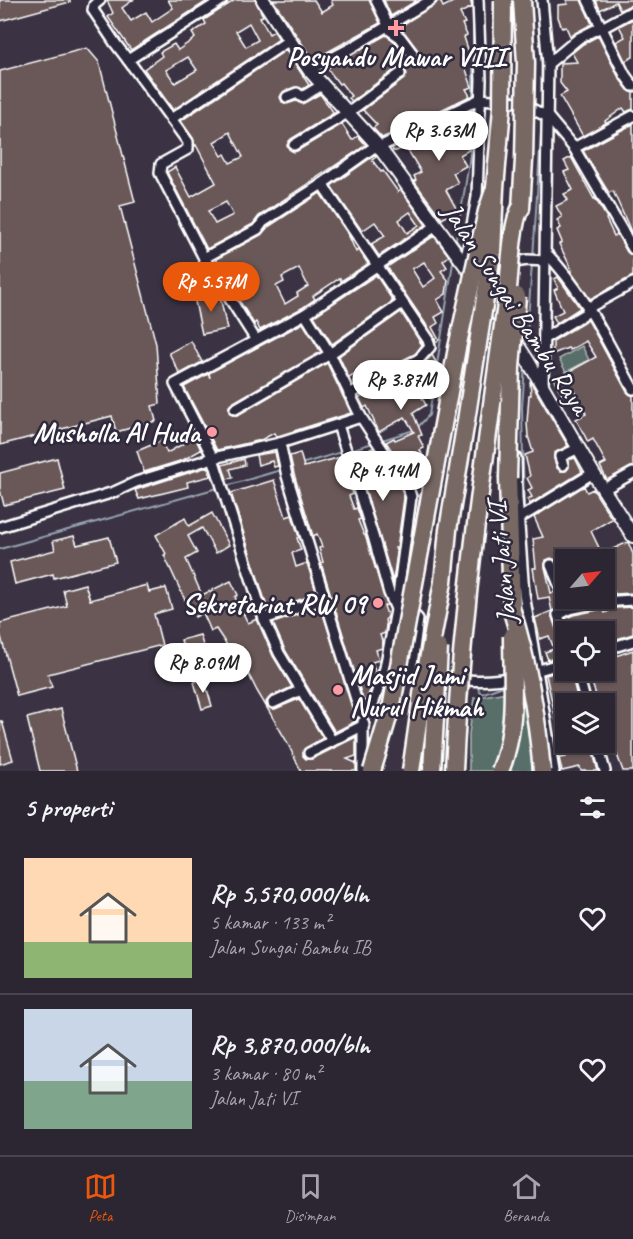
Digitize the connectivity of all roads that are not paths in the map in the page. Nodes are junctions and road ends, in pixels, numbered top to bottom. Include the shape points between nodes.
1 (100, 0) edge
2 (222, 0) edge
3 (263, 0) edge
4 (376, 0) edge
5 (431, 0) edge
6 (478, 0) edge
7 (503, 0) edge
8 (522, 0) edge
9 (542, 0) edge
10 (588, 0) edge
11 (633, 11) edge
12 (388, 26) junction
13 (601, 28) junction
14 (288, 40) junction
15 (412, 53) dead end
16 (128, 60) junction
17 (548, 64) junction
18 (309, 70) junction
19 (400, 74) dead end
20 (322, 85) junction
21 (633, 86) edge
22 (287, 97) dead end
23 (479, 100) junction
24 (349, 112) junction
25 (543, 115) junction
26 (633, 116) edge
27 (171, 119) junction
28 (294, 145) dead end
29 (378, 146) junction
30 (574, 148) junction
31 (322, 184) junction
32 (495, 188) junction
33 (522, 208) junction
34 (436, 226) junction
35 (633, 249) edge
36 (204, 258) junction
37 (539, 258) junction
38 (461, 259) junction
39 (376, 265) junction
40 (633, 284) edge
41 (402, 303) junction
42 (588, 308) junction
43 (305, 314) junction
44 (545, 338) junction
45 (256, 340) junction
46 (523, 353) junction
47 (330, 354) junction
48 (543, 387) junction
49 (633, 389) edge
50 (349, 394) junction
51 (235, 409) dead end
52 (361, 417) junction
53 (338, 425) junction
54 (280, 443) junction
55 (579, 448) junction
56 (213, 458) junction
57 (563, 465) dead end
58 (593, 473) junction
59 (633, 473) edge
60 (604, 489) junction
61 (522, 517) junction
62 (0, 527) edge
63 (633, 536) edge
64 (551, 565) dead end
65 (555, 576) edge
66 (443, 582) junction
67 (324, 599) junction
68 (633, 600) edge
69 (615, 601) edge
70 (570, 609) edge
71 (396, 610) junction
72 (512, 611) junction
73 (264, 619) junction
74 (560, 621) edge
75 (633, 641) edge
76 (615, 647) edge
77 (555, 666) edge
78 (385, 668) junction
79 (411, 672) junction
80 (539, 673) junction
81 (301, 690) junction
82 (273, 703) dead end
83 (360, 712) junction
84 (363, 725) junction
85 (332, 741) junction
86 (309, 753) dead end
87 (600, 753) edge
88 (363, 771) edge
89 (372, 771) edge
90 (411, 771) edge
91 (432, 771) edge
92 (454, 771) edge
93 (500, 771) edge
94 (542, 771) edge
95 (554, 771) edge
96 (605, 771) edge

1 - 16 street via 93,10
2 - 16 street
3 - 14 street, Jalan Sungai Bambu Raya
4 - 12 street
5 - 12 street
6 - 23 street
7 - 32 highway, bridge via 502,108
8 - 33 highway, bridge via 526,63
9 - 17 street
10 - 13 street
11 - 13 street
12 - 15 street
12 - 18 street
13 - 17 street via 579,38
13 - 21 street
14 - 18 street, Jalan Sungai Bambu Raya
14 - 27 street
16 - 27 street
17 - 25 street
18 - 20 street, Jalan Sungai Bambu Raya
19 - 24 street
20 - 22 street via 302,97 297,93
20 - 24 street, Jalan Sungai Bambu Raya
23 - 25 street via 518,102
23 - 29 street
23 - 38 street via 477,197
24 - 28 street
24 - 29 street, Jalan Sungai Bambu Raya
25 - 30 street
25 - 37 street
26 - 30 street
27 - 36 street via 189,145 185,153 161,164 160,173
29 - 31 street
29 - 34 street, Jalan Sungai Bambu Raya
30 - 35 street
31 - 36 street via 258,229
31 - 39 street
32 - 66 highway, bridge via 489,281
32 - 89 highway, bridge via 457,348 392,704
33 - 72 highway, bridge via 508,456
33 - 92 highway, bridge via 516,219 474,540
34 - 38 street, Jalan Sungai Bambu Raya
34 - 39 street
36 - 45 street
37 - 38 street
37 - 42 street via 563,270
37 - 44 street
38 - 46 street, Jalan Sungai Bambu Raya
39 - 41 street
39 - 43 street
40 - 42 street
41 - 47 street
41 - 50 street via 430,347 419,359
42 - 44 street
42 - 49 street
43 - 45 street
43 - 47 street
44 - 48 street
45 - 56 street via 175,384
46 - 48 street, Jalan Sungai Bambu Raya
46 - 61 street, Jalan Jati VI via 516,405
47 - 50 street
47 - 51 street
48 - 55 street, Jalan Sungai Bambu Raya
50 - 52 street
52 - 53 street
52 - 71 street via 407,484 411,497
53 - 54 street
53 - 71 street
54 - 56 street
54 - 67 street
55 - 57 street via 560,457
55 - 58 street, Jalan Sungai Bambu Raya
56 - 62 street
56 - 73 street
58 - 60 street, Jalan Sungai Bambu Raya
58 - 61 street
59 - 60 street
60 - 63 street, Jalan Sungai Bambu Raya
61 - 80 street, Jalan Jati VI via 524,594
64 - 65 street
66 - 90 highway, bridge
66 - 91 highway, bridge
67 - 73 street
67 - 83 street
68 - 69 street
70 - 74 street via 558,615
71 - 78 street
71 - 79 street via 418,620
72 - 93 highway, bridge via 512,724
72 - 94 highway, bridge via 522,642
73 - 81 street
75 - 76 street
77 - 80 street
78 - 79 street
78 - 83 street via 373,704
79 - 80 street via 465,681
80 - 95 street, Jalan Jati VI
81 - 82 street
81 - 85 street
83 - 84 street
84 - 85 street
84 - 88 street
85 - 86 street
87 - 96 street

